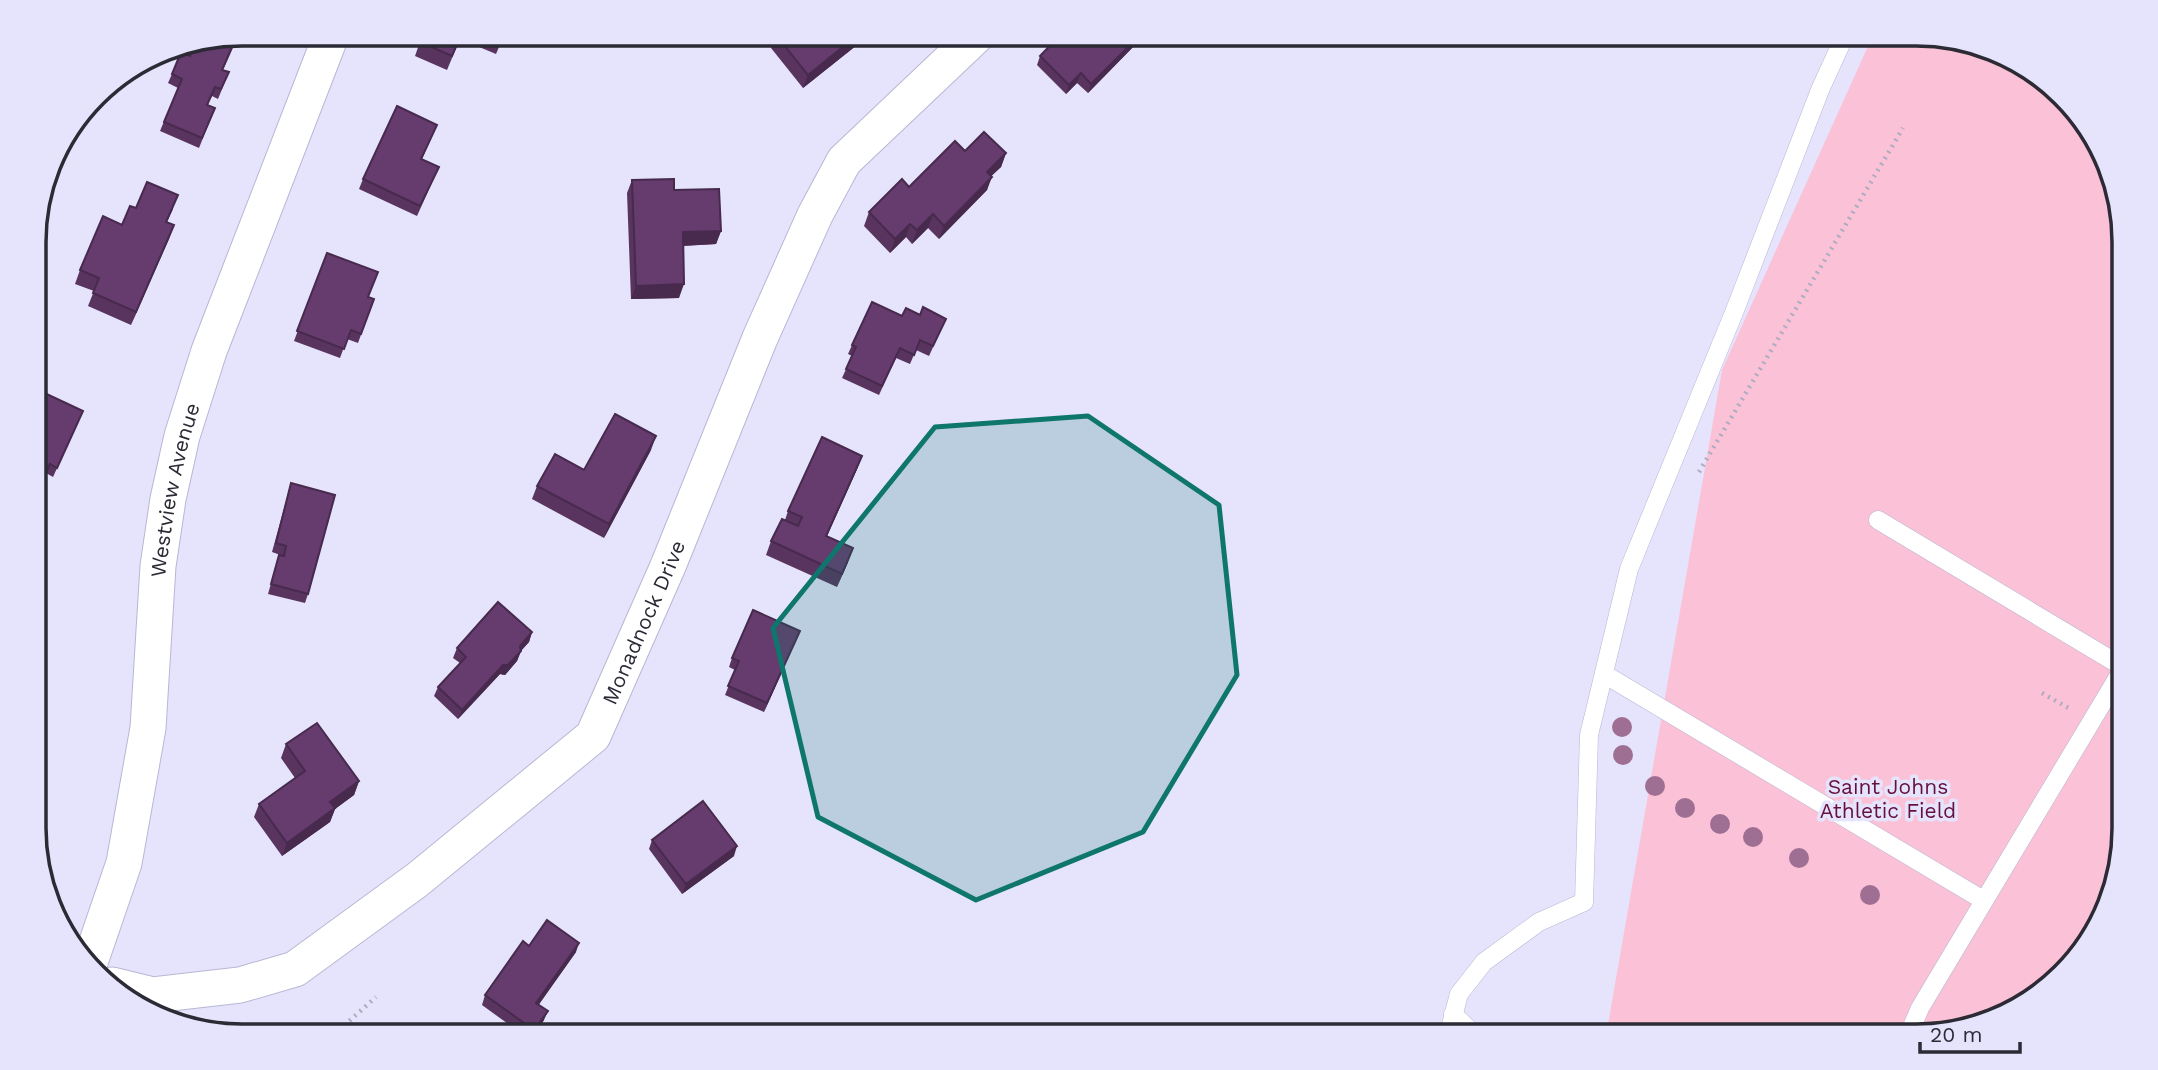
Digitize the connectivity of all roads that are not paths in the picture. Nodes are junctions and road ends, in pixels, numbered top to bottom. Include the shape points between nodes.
1 (327, 46) edge
2 (965, 46) edge
3 (1840, 46) edge
4 (1878, 520) dead end
5 (2112, 660) edge
6 (1604, 674) junction
7 (2112, 686) edge
8 (1983, 900) junction
9 (92, 956) edge
10 (129, 989) edge
11 (1453, 1014) junction
12 (1451, 1024) edge
13 (1463, 1024) edge
14 (1913, 1024) edge

1 - 9 street, Westview Avenue via 209,351 182,436 158,566 148,728 124,863
2 - 10 street, Monadnock Drive via 844,161 760,338 593,736 417,880 295,969 240,985 153,995
3 - 6 lane via 1629,569
4 - 5 lane
6 - 8 lane
6 - 11 lane via 1589,735 1584,902 1539,922 1484,962 1459,994
7 - 8 lane
8 - 14 lane
11 - 12 lane
11 - 13 lane

